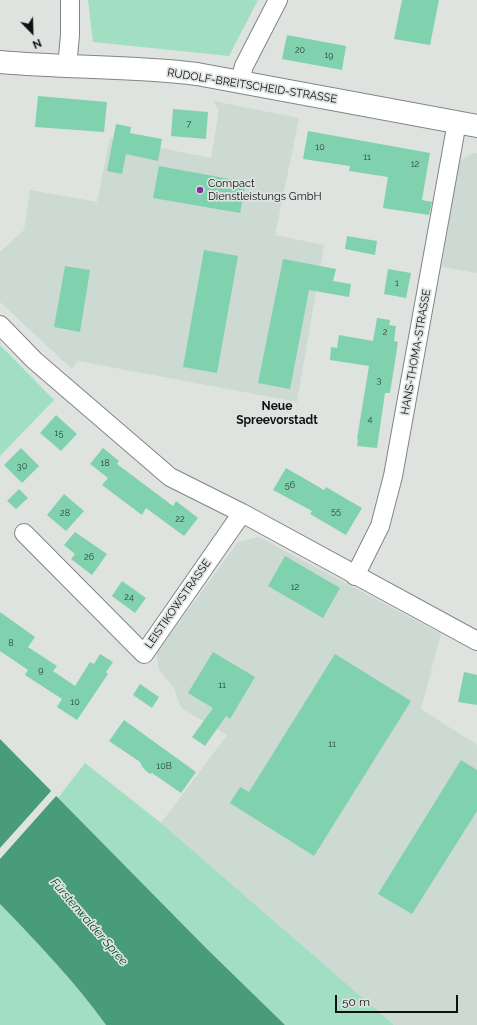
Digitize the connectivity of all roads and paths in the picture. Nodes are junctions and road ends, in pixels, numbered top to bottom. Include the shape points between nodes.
1 (70, 0) edge
2 (278, 0) edge
3 (0, 62) edge
4 (67, 67) junction
5 (240, 81) junction
6 (467, 124) edge
7 (0, 325) edge
8 (242, 513) junction
9 (24, 533) dead end
10 (355, 576) junction
11 (477, 641) edge

1 - 4 street
2 - 5 street via 244,66
3 - 4 main road, RUDOLF-BREITSCHEID-STRASSE
4 - 5 main road, RUDOLF-BREITSCHEID-STRASSE via 171,71
5 - 6 main road, RUDOLF-BREITSCHEID-STRASSE
6 - 10 street, HANS-THOMA-STRASSE via 393,476 380,526
7 - 8 street via 34,360 170,477
8 - 9 street, LEISTIKOWSTRASSE via 144,654
8 - 10 street
10 - 11 street

